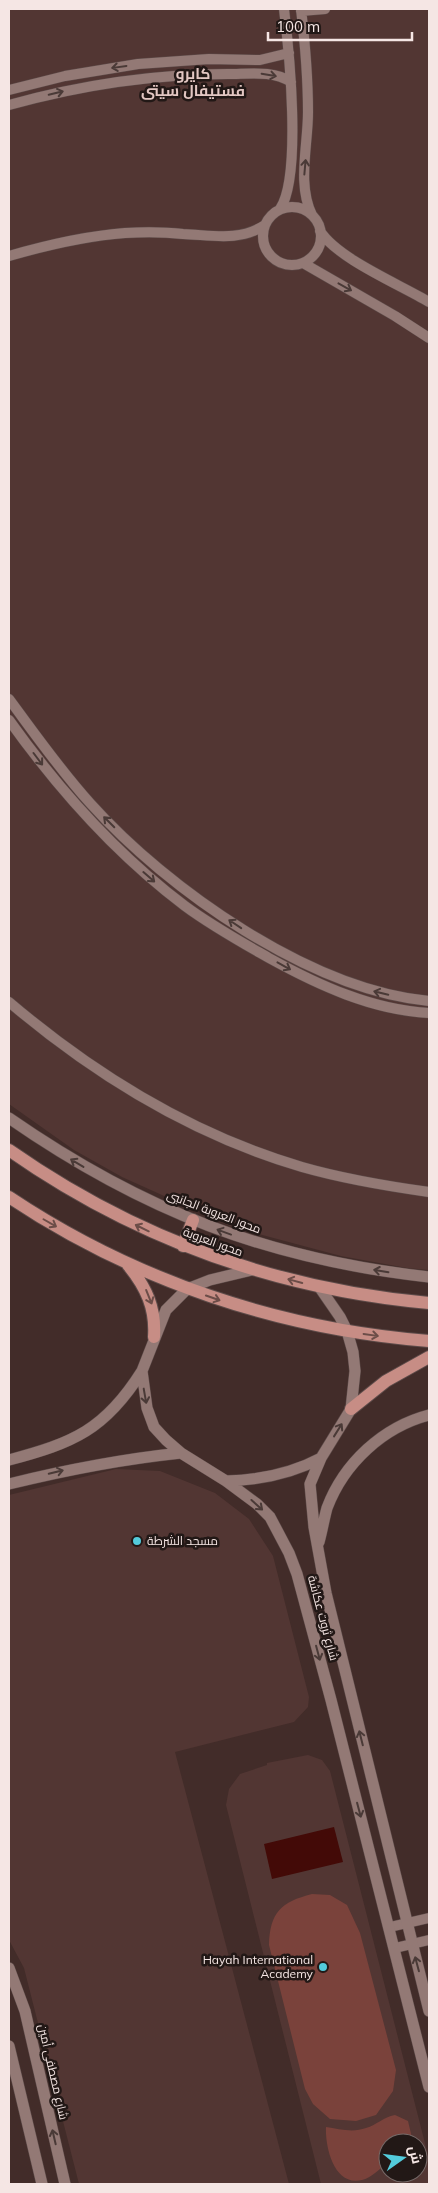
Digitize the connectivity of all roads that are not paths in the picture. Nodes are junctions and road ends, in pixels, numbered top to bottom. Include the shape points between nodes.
1 (284, 9) edge
2 (325, 9) edge
3 (301, 10) edge
4 (289, 53) junction
5 (291, 82) junction
6 (9, 90) edge
7 (9, 104) edge
8 (280, 210) junction
9 (312, 215) junction
10 (265, 225) junction
11 (320, 230) junction
12 (9, 256) edge
13 (302, 263) junction
14 (429, 302) edge
15 (429, 338) edge
16 (9, 699) edge
17 (9, 720) edge
18 (217, 911) junction
19 (210, 923) junction
20 (429, 1001) edge
21 (9, 1002) edge
22 (429, 1013) edge
23 (9, 1118) edge
24 (9, 1150) edge
25 (429, 1192) edge
26 (9, 1197) edge
27 (193, 1220) junction
28 (183, 1246) junction
29 (126, 1263) junction
30 (252, 1270) junction
31 (429, 1277) edge
32 (187, 1288) junction
33 (320, 1288) junction
34 (429, 1304) edge
35 (347, 1331) junction
36 (154, 1336) junction
37 (429, 1341) edge
38 (429, 1357) edge
39 (142, 1371) junction
40 (351, 1410) junction
41 (429, 1414) edge
42 (181, 1453) junction
43 (321, 1458) junction
44 (9, 1460) edge
45 (226, 1481) junction
46 (9, 1484) edge
47 (318, 1546) junction
48 (429, 1918) edge
49 (407, 1923) junction
50 (390, 1927) junction
51 (429, 1940) edge
52 (412, 1945) junction
53 (395, 1948) junction
54 (9, 1968) edge
55 (429, 2011) edge
56 (9, 2046) edge
57 (428, 2074) edge
58 (429, 2087) edge
59 (42, 2184) edge
60 (65, 2184) edge

1 - 4 street
2 - 3 street
9 -> 3 street via 304,188 308,93
4 - 5 street
4 -> 6 street via 260,60 209,59 138,64 65,76
7 -> 5 street via 102,84 172,76 261,73
5 - 8 street via 289,177
8 - 9 street via 300,208
8 - 10 street via 273,213
9 - 11 street
10 - 12 street via 242,235 223,237 147,232 103,235
10 - 13 street via 264,244 275,259 284,264
11 - 13 street via 317,250
11 - 14 street via 345,255
13 -> 15 street
18 -> 16 street via 155,864 97,811
17 -> 19 street via 59,786 97,828 159,885
18 - 19 street
20 -> 18 street via 377,992 317,970 274,948
19 -> 22 street via 322,985 386,1006
21 - 25 street via 41,1029 129,1090 212,1133 302,1166 387,1186
27 -> 23 street, محور العروبة الجانبى via 96,1174
28 -> 24 main road, محور العروبة via 75,1193
26 -> 29 main road via 86,1244
27 - 28 main road
31 -> 27 street, محور العروبة الجانبى via 290,1253
28 - 30 main road, محور العروبة
29 - 32 main road
29 -> 36 main road via 146,1289 152,1304
30 - 32 street, شارع ثروت عكاشة
33 -> 30 main road, محور العروبة
32 -> 35 main road via 269,1315
32 - 36 street, شارع ثروت عكاشة via 166,1310
33 - 34 main road, محور العروبة
33 - 35 street, شارع ثروت عكاشة
35 -> 37 main road
35 - 40 street, شارع ثروت عكاشة via 355,1371
36 - 39 street, شارع ثروت عكاشة
38 - 40 main road via 386,1380
39 -> 42 street, شارع ثروت عكاشة via 154,1427
39 - 44 street via 119,1404 88,1430 52,1448
43 -> 40 street, شارع ثروت عكاشة
41 - 47 street via 383,1435 350,1468 327,1509
42 - 45 street, شارع ثروت عكاشة
46 -> 42 street via 76,1468
43 - 45 street via 268,1478
43 - 47 street, شارع ثروت عكاشة via 310,1484
45 -> 50 street, شارع ثروت عكاشة via 270,1517 290,1553
49 -> 47 street, شارع ثروت عكاشة via 326,1593
48 - 49 street
49 - 50 street
49 - 52 street, شارع ثروت عكاشة
50 - 53 street, شارع ثروت عكاشة
51 - 52 street
52 - 53 street
55 -> 52 street, شارع ثروت عكاشة
53 - 57 street, شارع ثروت عكاشة
60 -> 54 street, شارع مصطفى أمين via 24,2011
56 - 59 street
57 - 58 street, شارع ثروت عكاشة

